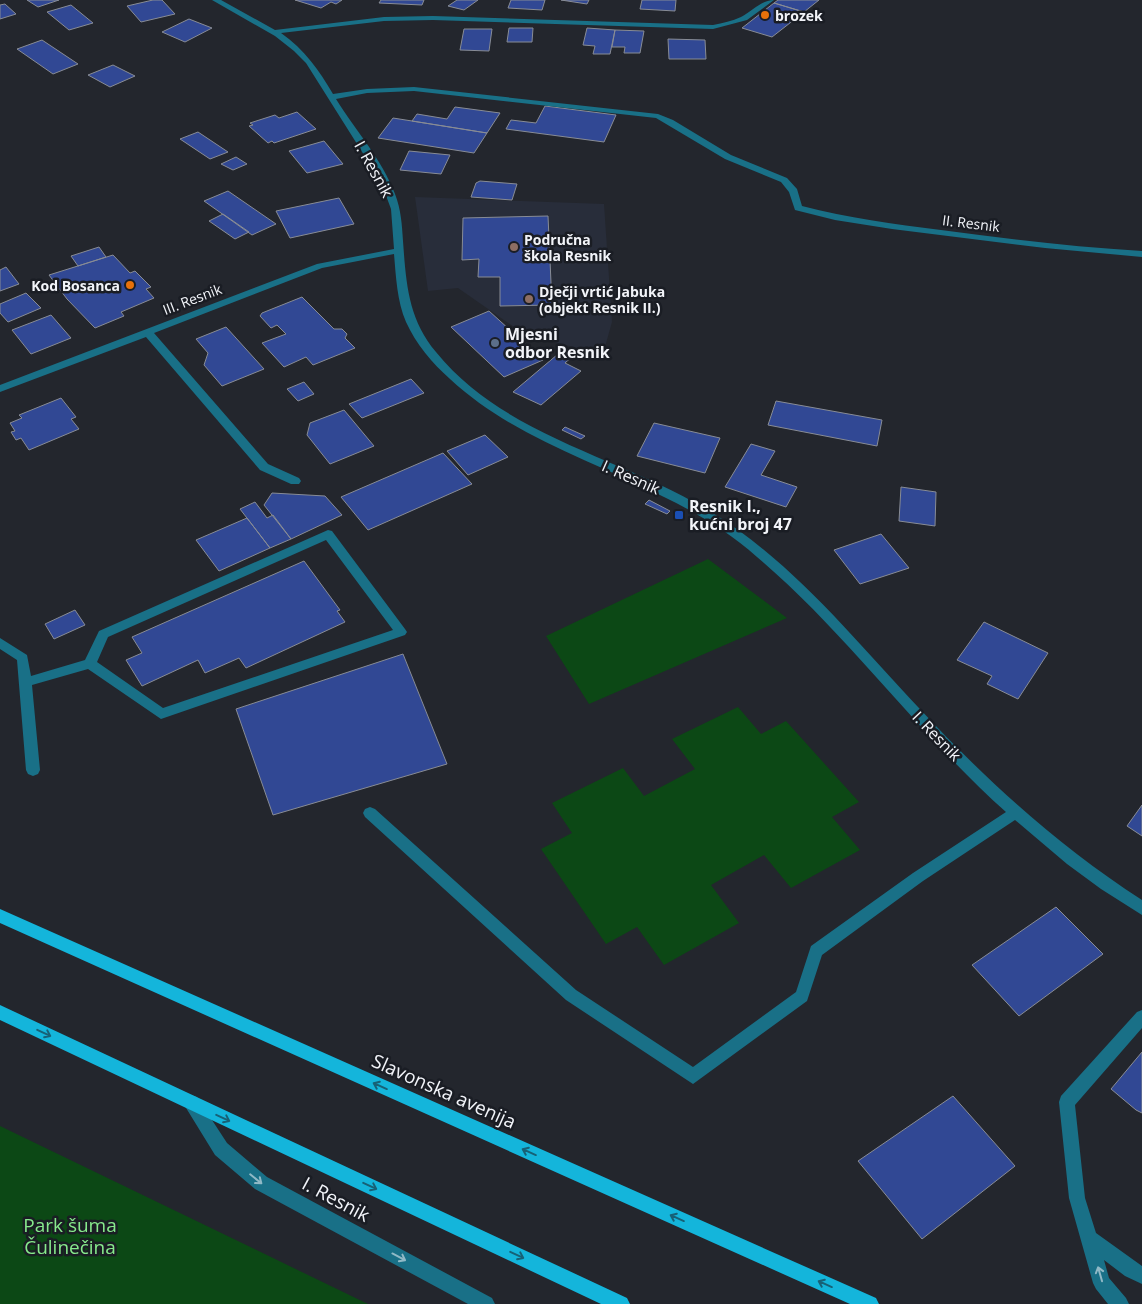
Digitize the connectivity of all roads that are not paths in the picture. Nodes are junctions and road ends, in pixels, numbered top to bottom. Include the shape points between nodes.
1 (216, 0) edge
2 (770, 0) edge
3 (275, 32) junction
4 (331, 97) junction
5 (398, 251) junction
6 (1142, 254) edge
7 (147, 332) junction
8 (0, 389) edge
9 (295, 481) dead end
10 (0, 643) edge
11 (90, 664) junction
12 (26, 682) junction
13 (33, 770) dead end
14 (370, 812) dead end
15 (1017, 812) junction
16 (1142, 908) edge
17 (0, 916) edge
18 (0, 1012) edge
19 (1142, 1017) edge
20 (191, 1103) junction
21 (1090, 1239) junction
22 (1142, 1275) edge
23 (486, 1304) edge
24 (621, 1304) edge
25 (870, 1304) edge
26 (1120, 1304) edge

1 - 3 street, I. Resnik
2 - 3 street via 754,14 734,24 714,27 404,18
3 - 4 street, I. Resnik via 311,64
4 - 5 street, I. Resnik via 386,183 394,205
4 - 6 street, II. Resnik via 367,91 414,89 658,116 678,125 718,152 779,177 794,192 798,208 827,216 927,231 1073,250
5 - 7 street, III. Resnik via 320,266
5 - 15 street, I. Resnik via 405,304 411,321 430,352 459,382 491,408 519,424 671,495 740,536 788,576 920,719 982,782
7 - 8 street, III. Resnik
7 - 9 street via 264,467
10 - 12 street via 23,658
11 - 11 street via 161,714 401,632 328,534 104,634
11 - 12 street
12 - 13 street
14 - 15 street via 571,994 693,1076 802,996 816,951 918,877
15 - 16 street, I. Resnik via 1090,874
25 -> 17 main road, Slavonska avenija
18 -> 20 main road
19 - 21 street via 1067,1102 1077,1198
20 -> 23 street, I. Resnik via 221,1149 261,1183
20 -> 24 main road
21 - 22 street
26 -> 21 street via 1102,1283

